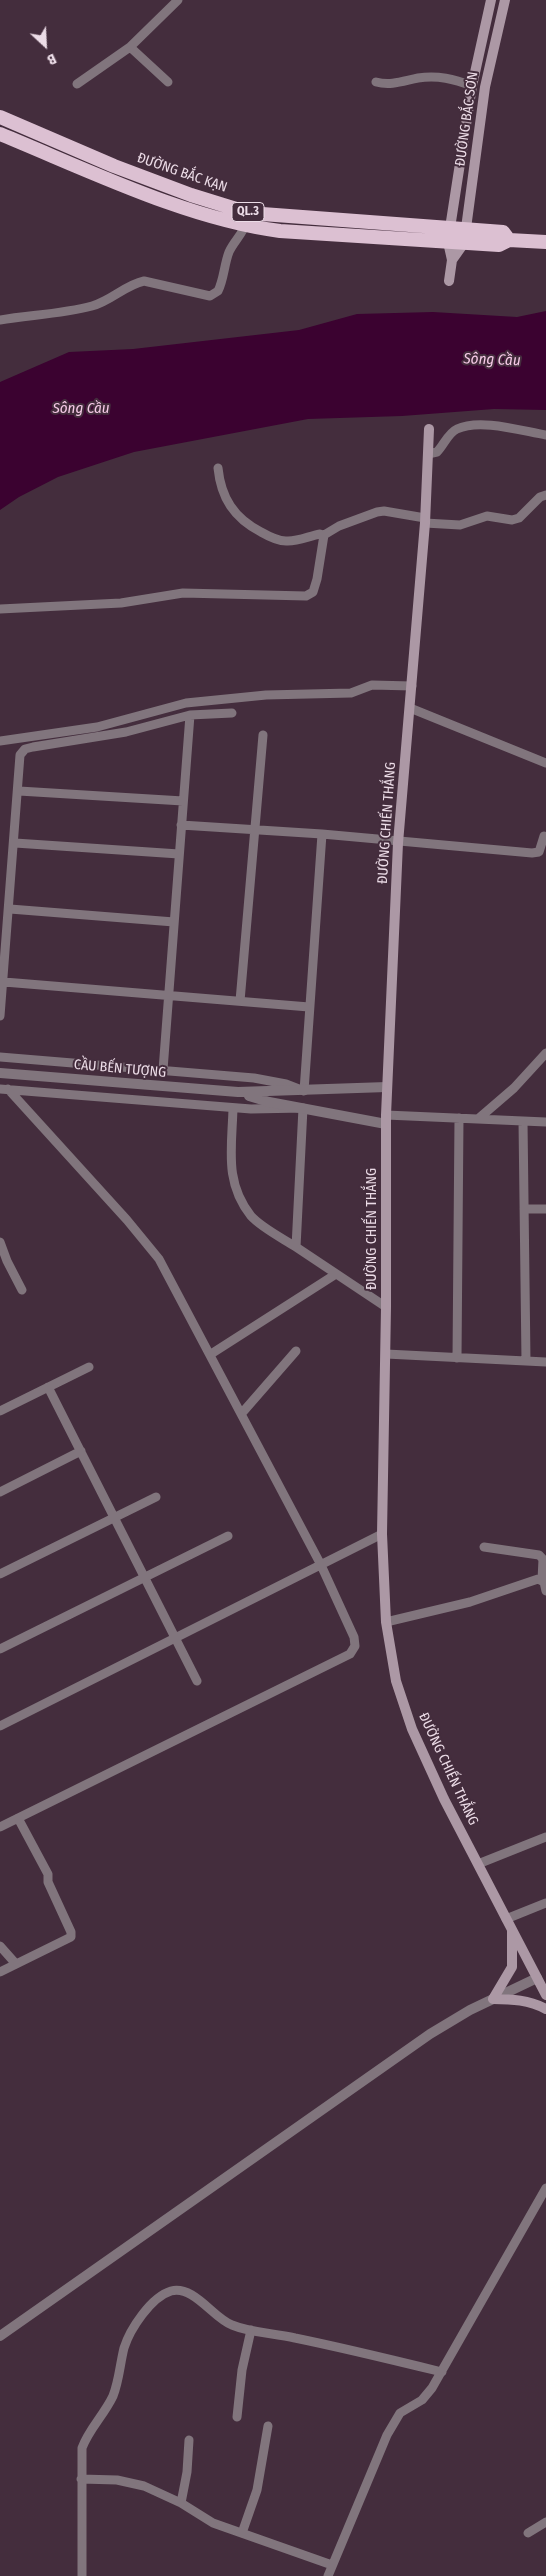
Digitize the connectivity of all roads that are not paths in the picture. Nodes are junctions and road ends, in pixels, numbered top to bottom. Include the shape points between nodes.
1 (178, 0) edge
2 (491, 0) edge
3 (505, 0) edge
4 (130, 47) junction
5 (168, 82) dead end
6 (376, 82) dead end
7 (76, 84) dead end
8 (472, 86) junction
9 (0, 117) edge
10 (0, 134) edge
11 (249, 213) junction
12 (245, 227) junction
13 (466, 228) junction
14 (449, 235) junction
15 (509, 240) junction
16 (546, 242) edge
17 (464, 243) junction
18 (452, 260) junction
19 (449, 281) dead end
20 (0, 320) edge
21 (429, 429) dead end
22 (546, 435) edge
23 (428, 454) junction
24 (218, 468) dead end
25 (546, 495) edge
26 (425, 520) junction
27 (324, 535) junction
28 (0, 609) edge
29 (412, 686) junction
30 (410, 708) junction
31 (232, 713) dead end
32 (190, 715) junction
33 (263, 735) dead end
34 (0, 741) edge
35 (546, 763) edge
36 (19, 791) junction
37 (183, 801) junction
38 (181, 825) junction
39 (254, 830) junction
40 (545, 833) edge
41 (322, 834) junction
42 (398, 843) junction
43 (15, 844) junction
44 (179, 854) junction
45 (10, 909) junction
46 (174, 922) junction
47 (4, 982) junction
48 (169, 995) junction
49 (240, 1001) junction
50 (309, 1007) junction
51 (0, 1016) edge
52 (546, 1053) edge
53 (0, 1057) edge
54 (163, 1070) junction
55 (0, 1073) edge
56 (387, 1087) junction
57 (4, 1089) edge
58 (304, 1091) junction
59 (238, 1092) junction
60 (233, 1108) junction
61 (303, 1108) junction
62 (459, 1118) junction
63 (478, 1118) junction
64 (386, 1119) junction
65 (523, 1121) junction
66 (546, 1122) edge
67 (524, 1209) junction
68 (546, 1209) edge
69 (0, 1242) edge
70 (296, 1247) junction
71 (336, 1274) junction
72 (22, 1290) dead end
73 (386, 1306) junction
74 (296, 1351) dead end
75 (211, 1354) junction
76 (386, 1354) junction
77 (457, 1358) junction
78 (526, 1361) junction
79 (546, 1362) edge
80 (89, 1367) dead end
81 (48, 1387) junction
82 (0, 1411) edge
83 (242, 1413) junction
84 (81, 1451) junction
85 (0, 1492) edge
86 (156, 1497) dead end
87 (115, 1517) junction
88 (382, 1534) junction
89 (228, 1536) dead end
90 (484, 1547) dead end
91 (321, 1565) junction
92 (0, 1574) edge
93 (146, 1577) junction
94 (542, 1580) junction
95 (546, 1591) edge
96 (386, 1622) junction
97 (176, 1637) junction
98 (0, 1649) edge
99 (197, 1681) dead end
100 (0, 1726) edge
101 (18, 1818) junction
102 (0, 1827) edge
103 (546, 1837) edge
104 (478, 1864) junction
105 (546, 1904) edge
106 (506, 1918) junction
107 (512, 1930) junction
108 (0, 1946) edge
109 (16, 1964) junction
110 (0, 1972) edge
111 (537, 1978) junction
112 (546, 1995) edge
113 (493, 1999) junction
114 (546, 2009) edge
115 (546, 2188) edge
116 (251, 2330) junction
117 (0, 2336) edge
118 (442, 2372) junction
119 (237, 2417) dead end
120 (268, 2426) dead end
121 (189, 2440) dead end
122 (81, 2478) junction
123 (181, 2503) junction
124 (546, 2522) edge
125 (242, 2533) junction
126 (528, 2533) dead end
127 (332, 2565) junction
128 (82, 2576) edge
129 (328, 2576) edge

1 - 4 street
2 - 8 main road, ĐƯỜNG BẮC SƠN
3 - 13 main road, ĐƯỜNG BẮC SƠN via 485,87
4 - 5 street
4 - 7 street
6 - 8 street via 393,84 444,77
8 - 14 main road, ĐƯỜNG BẮC SƠN
9 - 11 highway, ĐƯỜNG BẮC KẠN / QL.3 via 114,166
10 - 12 highway, ĐƯỜNG BẮC KẠN / QL.3 via 149,194
11 - 12 street
11 - 14 highway, ĐƯỜNG BẮC KẠN / QL.3
12 - 14 highway, ĐƯỜNG BẮC KẠN / QL.3
12 - 20 street via 228,256 218,291 210,296 144,282 92,306
13 - 14 highway, ĐƯỜNG BẮC KẠN / QL.3
13 - 15 highway, ĐƯỜNG BẮC KẠN / QL.3 via 503,232
13 - 17 main road, ĐƯỜNG BẮC SƠN
14 - 17 highway, ĐƯỜNG BẮC KẠN / QL.3
14 - 18 main road
15 - 16 highway, ĐƯỜNG BẮC KẠN / QL.3
15 - 17 highway, ĐƯỜNG BẮC KẠN / QL.3 via 499,245
17 - 18 main road
18 - 19 main road
21 - 23 main road, ĐƯỜNG CHIẾN THẮNG
22 - 23 street via 487,425 458,428 437,452
23 - 26 main road, ĐƯỜNG CHIẾN THẮNG
24 - 27 street via 220,486 229,505 237,516 258,531 283,541
25 - 26 street via 519,518 512,520 487,516 460,525
26 - 27 street via 377,512
26 - 29 main road, ĐƯỜNG CHIẾN THẮNG
27 - 28 street via 318,579 313,592 306,596 183,593 121,603
29 - 30 main road, ĐƯỜNG CHIẾN THẮNG
29 - 34 street via 372,685 351,694 250,696 186,704 97,727
30 - 35 street
30 - 42 main road, ĐƯỜNG CHIẾN THẮNG
31 - 32 street
32 - 36 street via 126,732 25,749 18,765
32 - 37 street
33 - 39 street
36 - 37 street
36 - 43 street
37 - 38 street
38 - 39 street
38 - 44 street
39 - 41 street
39 - 49 street
40 - 42 street via 542,848 532,853
41 - 42 street
41 - 50 street
42 - 56 main road, ĐƯỜNG CHIẾN THẮNG
43 - 44 street
43 - 45 street
44 - 46 street
45 - 46 street
45 - 47 street
46 - 48 street
47 - 48 street
47 - 51 street
48 - 49 street
48 - 54 street
49 - 50 street
50 - 58 street
52 - 63 street via 514,1088
53 - 54 street
54 - 58 street via 254,1078
55 - 59 street, CẦU BẾN TƯỢNG
56 - 58 street
56 - 64 main road, ĐƯỜNG CHIẾN THẮNG
57 - 60 street
57 - 75 street via 127,1220 159,1260
58 - 59 street
59 - 61 street
60 - 61 street
60 - 70 street via 231,1176 235,1188 252,1217
61 - 64 street
61 - 70 street
62 - 63 street
62 - 64 street
62 - 77 street
63 - 65 street
64 - 73 main road, ĐƯỜNG CHIẾN THẮNG
65 - 66 street
65 - 67 street
67 - 68 street
67 - 78 street
69 - 72 street
70 - 71 street
71 - 73 street
71 - 75 street
73 - 76 main road, ĐƯỜNG CHIẾN THẮNG
74 - 83 street
75 - 83 street
76 - 77 street
76 - 88 main road, ĐƯỜNG CHIẾN THẮNG
77 - 78 street
78 - 79 street
80 - 81 street
81 - 82 street
81 - 84 street
83 - 91 street
84 - 85 street
84 - 87 street
86 - 87 street
87 - 92 street
87 - 93 street
88 - 91 street
88 - 96 main road, ĐƯỜNG CHIẾN THẮNG
89 - 93 street
90 - 94 street via 539,1555 544,1564
91 - 97 street
91 - 101 street via 354,1636 356,1646 350,1654
93 - 97 street
93 - 98 street
94 - 95 street
94 - 96 street via 470,1602
96 - 104 main road, ĐƯỜNG CHIẾN THẮNG via 396,1681 412,1729
97 - 99 street
97 - 100 street
101 - 102 street
101 - 109 street via 48,1874 48,1882 71,1937
103 - 104 street
104 - 106 main road, ĐƯỜNG CHIẾN THẮNG
105 - 106 street
106 - 107 main road, ĐƯỜNG CHIẾN THẮNG
107 - 111 main road, ĐƯỜNG CHIẾN THẮNG
107 - 113 main road via 512,1966
108 - 109 street
109 - 110 street
111 - 112 main road, ĐƯỜNG CHIẾN THẮNG
111 - 113 street
113 - 114 main road via 534,2002
113 - 117 street via 430,2034
115 - 118 street
116 - 118 street
116 - 119 street via 242,2370
116 - 122 street via 221,2320 183,2291 171,2291 156,2301 131,2334 112,2397 82,2448
118 - 127 street via 425,2396 403,2411 394,2422
120 - 125 street via 257,2490
121 - 123 street
122 - 123 street via 130,2482
122 - 128 street
123 - 125 street via 205,2519
124 - 126 street
125 - 127 street
127 - 129 street

